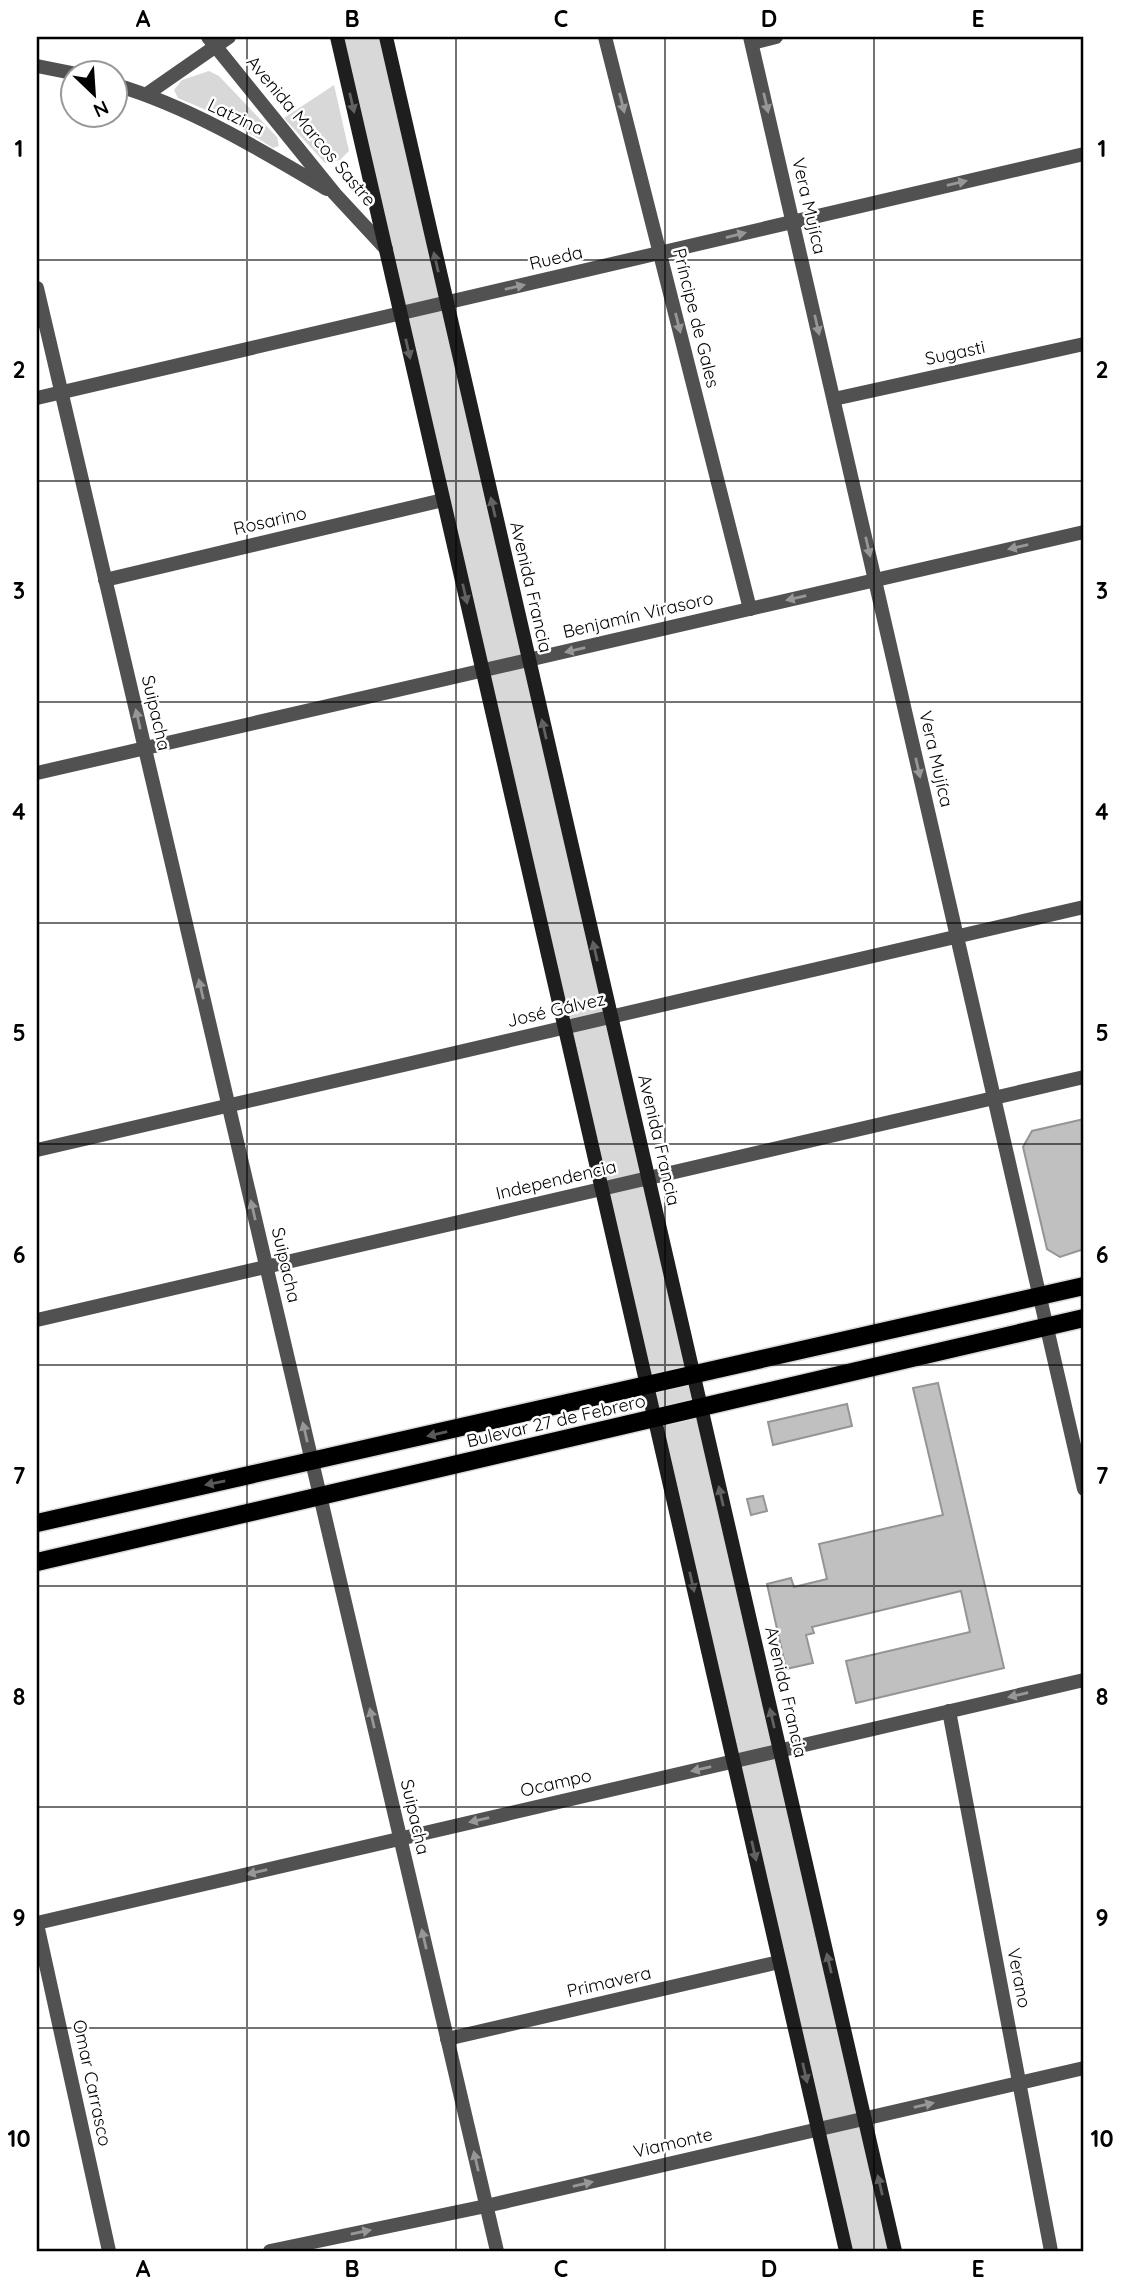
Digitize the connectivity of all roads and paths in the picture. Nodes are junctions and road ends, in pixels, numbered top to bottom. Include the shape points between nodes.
1 (229, 37) edge
2 (337, 37) edge
3 (386, 37) edge
4 (605, 37) edge
5 (776, 37) edge
6 (751, 40) edge
7 (212, 42) edge
8 (37, 66) edge
9 (60, 71) edge
10 (130, 89) edge
11 (146, 94) junction
12 (1084, 154) edge
13 (335, 194) junction
14 (792, 220) junction
15 (386, 249) junction
16 (660, 254) junction
17 (37, 288) edge
18 (446, 303) junction
19 (400, 313) junction
20 (1084, 344) edge
21 (61, 392) junction
22 (37, 398) edge
23 (834, 399) junction
24 (443, 500) junction
25 (1084, 532) edge
26 (105, 580) junction
27 (875, 580) junction
28 (750, 609) junction
29 (528, 661) junction
30 (483, 671) junction
31 (144, 747) junction
32 (37, 773) edge
33 (1084, 907) edge
34 (957, 937) junction
35 (610, 1017) junction
36 (565, 1028) junction
37 (1084, 1077) edge
38 (994, 1098) junction
39 (229, 1105) junction
40 (37, 1150) edge
41 (648, 1178) junction
42 (602, 1189) junction
43 (266, 1267) junction
44 (1084, 1286) edge
45 (1040, 1297) junction
46 (1084, 1318) edge
47 (37, 1320) edge
48 (1047, 1326) junction
49 (694, 1377) junction
50 (647, 1387) junction
51 (701, 1408) junction
52 (655, 1420) junction
53 (312, 1462) junction
54 (1084, 1485) edge
55 (321, 1498) junction
56 (37, 1523) edge
57 (37, 1562) edge
58 (1084, 1680) edge
59 (949, 1712) junction
60 (780, 1751) junction
61 (733, 1762) junction
62 (401, 1839) junction
63 (37, 1923) edge
64 (779, 1962) junction
65 (447, 2039) junction
66 (1084, 2068) edge
67 (1020, 2084) junction
68 (865, 2119) junction
69 (818, 2129) junction
70 (486, 2206) junction
71 (109, 2251) edge
72 (270, 2251) edge
73 (497, 2251) edge
74 (846, 2251) edge
75 (895, 2251) edge
76 (1051, 2251) edge

1 - 7 street
2 -> 15 main road
18 -> 3 main road, Avenida Francia
4 -> 16 street, Príncipe de Gales
5 - 6 street
6 -> 14 street, Vera Mujíca
7 - 11 street
7 - 13 street, Avenida Marcos Sastre
8 - 9 street
10 - 11 street, Latzina
11 - 13 street, Latzina via 267,154
14 -> 12 street, Rueda
13 - 15 street, Avenida Marcos Sastre
16 -> 14 street, Rueda
14 -> 23 street, Vera Mujíca
15 - 19 main road
18 -> 16 street, Rueda
16 -> 28 street, Príncipe de Gales
17 - 21 street, Suipacha
18 - 19 street, Rueda
29 -> 18 main road, Avenida Francia
19 - 21 street, Rueda
19 -> 24 main road
20 - 23 street, Sugasti
21 - 22 street, Rueda
21 - 26 street, Suipacha
23 -> 27 street, Vera Mujíca
24 - 26 street, Rosarino
24 -> 30 main road
25 -> 27 street, Benjamín Virasoro
31 -> 26 street, Suipacha
27 -> 28 street, Benjamín Virasoro
27 -> 34 street, Vera Mujíca
28 -> 29 street, Benjamín Virasoro
29 - 30 street, Benjamín Virasoro
35 -> 29 main road, Avenida Francia
30 - 31 street, Benjamín Virasoro
30 - 36 main road
31 - 32 street, Benjamín Virasoro
39 -> 31 street, Suipacha
33 - 34 street, José Gálvez
34 - 35 street, José Gálvez
34 - 38 street, Vera Mujíca
35 - 36 street, José Gálvez
35 - 41 main road, Avenida Francia
36 - 39 street, José Gálvez
36 - 42 main road
37 - 38 street, Independencia
38 - 41 street, Independencia
38 - 45 street, Vera Mujíca
39 - 40 street, José Gálvez
43 -> 39 street, Suipacha
41 - 42 street, Independencia
41 - 49 main road, Avenida Francia
42 - 43 street, Independencia
42 - 50 main road
43 - 47 street, Independencia
53 -> 43 street, Suipacha
44 - 45 main road, Bulevar 27 de Febrero
45 - 48 street, Vera Mujíca
45 - 49 main road, Bulevar 27 de Febrero
46 - 48 main road, Bulevar 27 de Febrero
48 - 51 main road, Bulevar 27 de Febrero
48 - 54 street, Vera Mujíca
49 - 50 main road, Bulevar 27 de Febrero
49 - 51 main road, Avenida Francia
50 - 52 main road
50 -> 53 main road, Bulevar 27 de Febrero
51 - 52 main road, Bulevar 27 de Febrero
60 -> 51 main road, Avenida Francia
52 - 55 main road, Bulevar 27 de Febrero
52 -> 61 main road
53 - 55 street, Suipacha
53 -> 56 main road, Bulevar 27 de Febrero
55 - 57 main road, Bulevar 27 de Febrero
62 -> 55 street, Suipacha
58 -> 59 street, Ocampo
59 - 60 street, Ocampo
59 - 67 street, Verano
60 - 61 street, Ocampo
68 -> 60 main road, Avenida Francia
61 -> 62 street, Ocampo
61 -> 64 main road
62 -> 63 street, Ocampo
65 -> 62 street, Suipacha
63 - 71 street, Omar Carrasco
64 - 65 street, Primavera
64 -> 69 main road
70 -> 65 street, Suipacha
66 - 67 street, Viamonte
68 -> 67 street, Viamonte
67 - 76 street, Verano
68 - 69 street, Viamonte
75 -> 68 main road, Avenida Francia
70 -> 69 street, Viamonte
69 - 74 main road
72 -> 70 street, Viamonte
70 - 73 street, Suipacha

